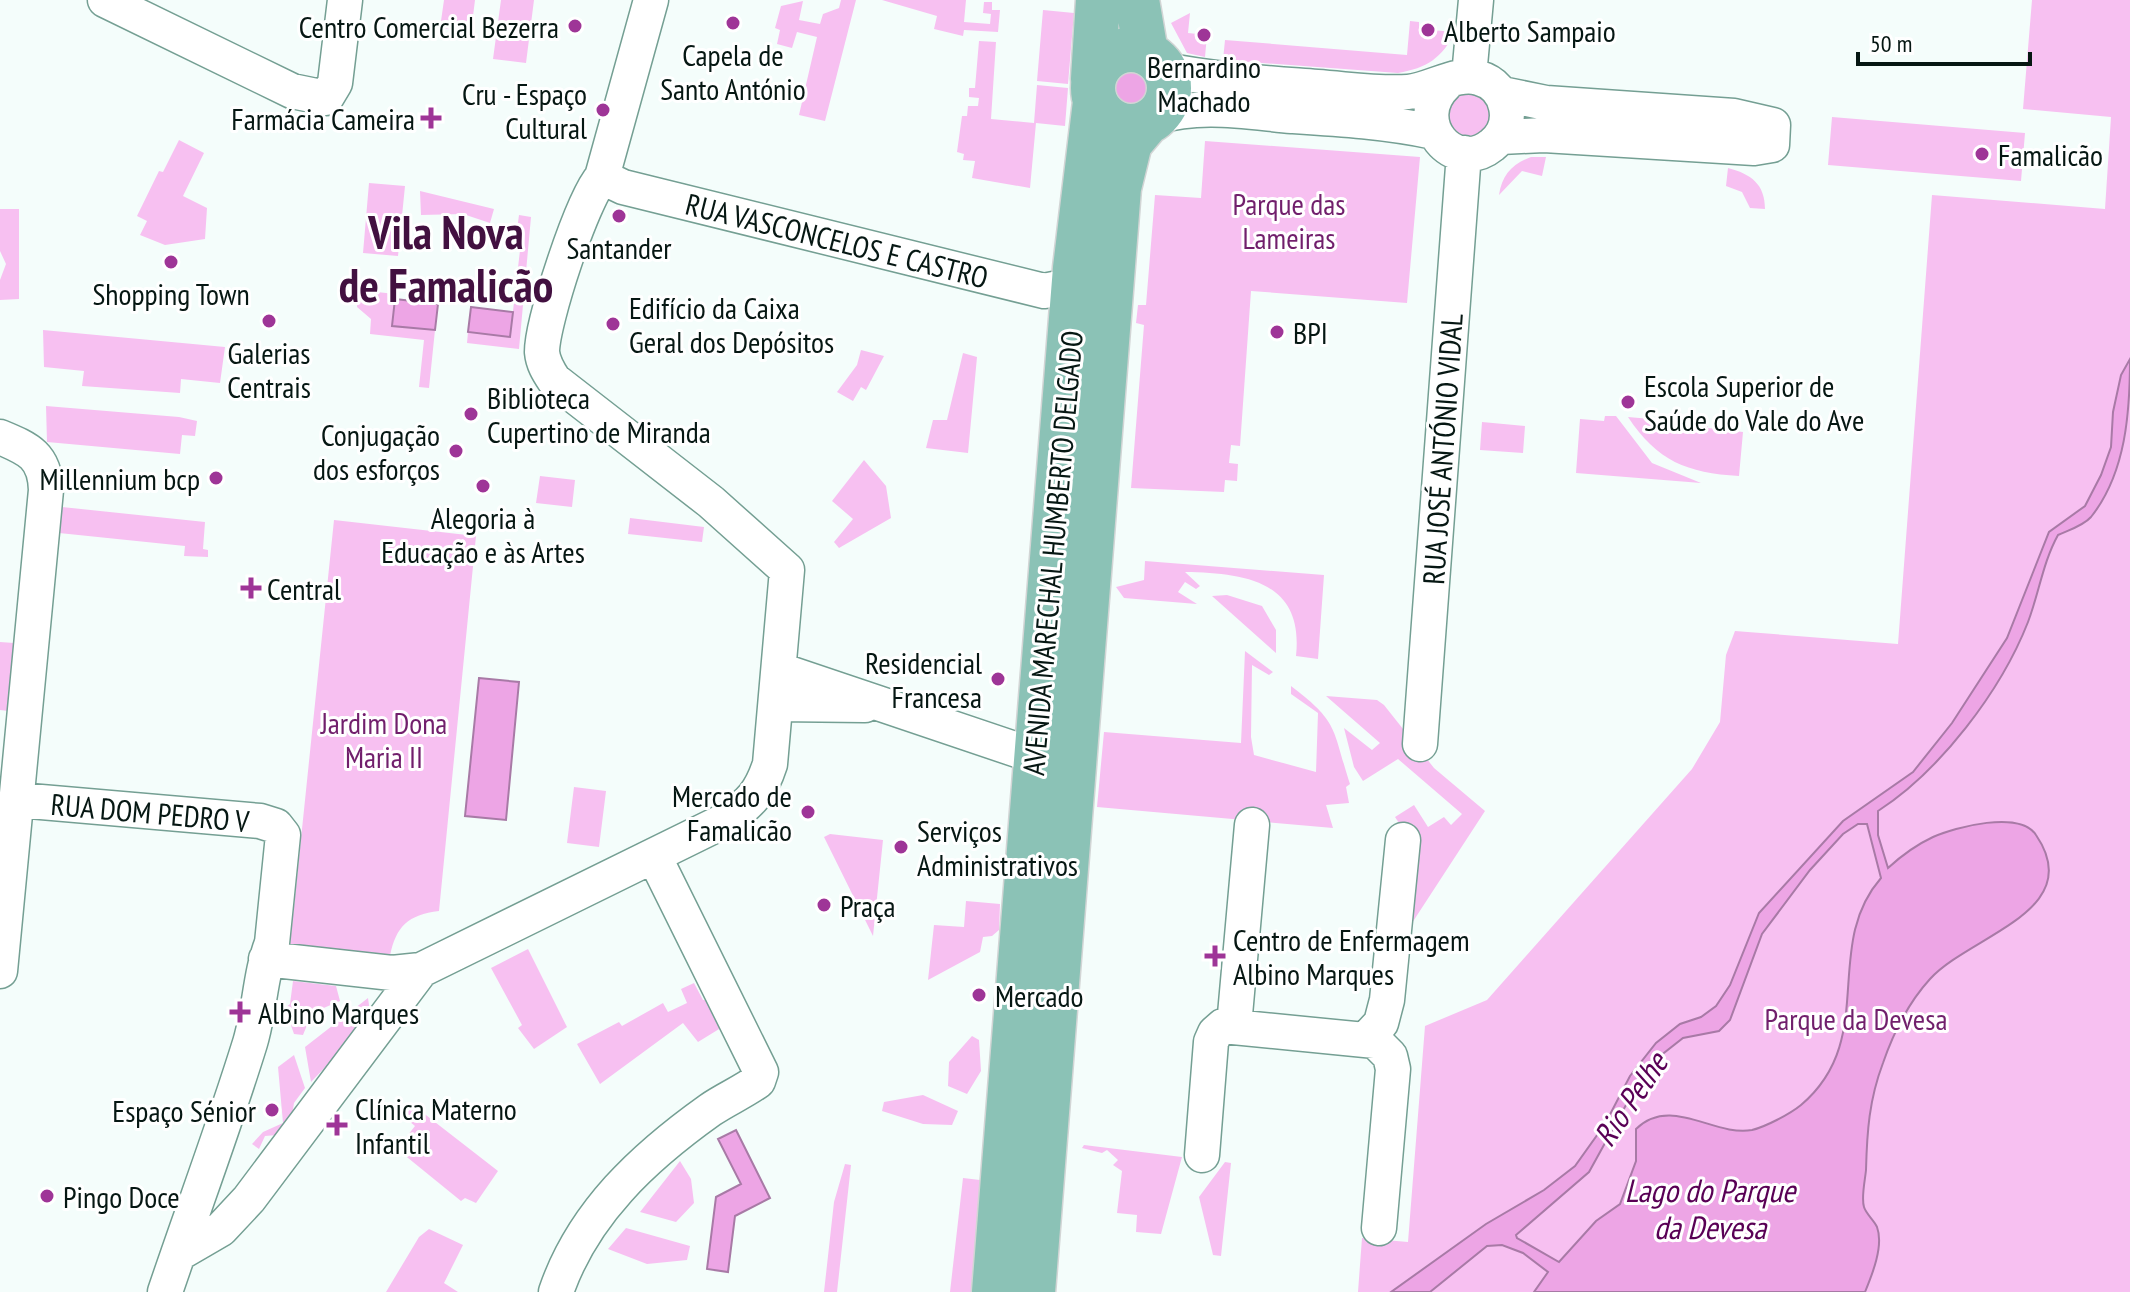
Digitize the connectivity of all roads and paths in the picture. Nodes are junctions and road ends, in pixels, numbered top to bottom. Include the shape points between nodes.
1 (105, 0) edge
2 (345, 0) edge
3 (651, 0) edge
4 (1098, 0) edge
5 (1137, 0) edge
6 (1476, 0) edge
7 (1155, 62) junction
8 (1457, 80) junction
9 (1094, 90) junction
10 (1502, 94) junction
11 (1151, 121) junction
12 (1434, 132) junction
13 (1501, 137) junction
14 (1464, 153) junction
15 (602, 177) junction
16 (1074, 285) junction
17 (0, 437) edge
18 (780, 670) junction
19 (776, 704) junction
20 (882, 704) junction
21 (1420, 744) dead end
22 (1035, 756) junction
23 (1071, 796) junction
24 (18, 800) junction
25 (1252, 825) dead end
26 (1403, 840) dead end
27 (654, 856) junction
28 (266, 959) junction
29 (421, 970) junction
30 (0, 971) edge
31 (1234, 1026) junction
32 (1367, 1038) junction
33 (1202, 1155) dead end
34 (1379, 1228) dead end
35 (178, 1254) junction
36 (165, 1292) edge
37 (556, 1292) edge
38 (994, 1292) edge
39 (1033, 1292) edge

1 - 2 street via 292,91 326,98 335,83
3 - 15 street
4 - 9 main road, AVENIDA MARECHAL HUMBERTO DELGADO
5 - 7 main road
6 - 8 street
7 - 8 street via 1223,80 1380,92 1408,92
7 - 9 main road via 1120,51 1099,67
7 - 11 main road via 1169,96
8 - 10 street via 1487,81
8 - 12 street via 1433,101
9 - 11 main road via 1101,113 1121,126
9 - 16 main road, AVENIDA MARECHAL HUMBERTO DELGADO
10 - 13 street via 1507,111
10 - 13 street via 1546,103 1734,116 1773,125 1772,145 1754,148
11 - 12 street via 1189,110 1221,110 1378,122
11 - 23 main road, AVENIDA MARECHAL HUMBERTO DELGADO via 1130,143 1119,188
12 - 14 street via 1452,150
13 - 14 street via 1491,147
14 - 21 street, RUA JOSÉ ANTÓNIO VIDAL
15 - 16 street, RUA VASCONCELOS E CASTRO via 623,187 1044,291
15 - 18 street via 578,221 544,335 544,363 554,380 711,502 787,570
16 - 22 main road, AVENIDA MARECHAL HUMBERTO DELGADO
17 - 24 street via 35,453 45,472
18 - 19 street
18 - 20 street
19 - 20 street
19 - 27 street via 770,764 761,791 726,820
20 - 22 street
22 - 23 street via 1062,774
22 - 38 main road, AVENIDA MARECHAL HUMBERTO DELGADO
23 - 39 main road, AVENIDA MARECHAL HUMBERTO DELGADO
24 - 28 street, RUA DOM PEDRO V via 260,821 281,830 283,856
24 - 30 street
25 - 31 street
26 - 32 street via 1387,1000 1381,1023
27 - 29 street
27 - 37 street via 758,1062 758,1081 713,1108 623,1182 595,1216
28 - 29 street via 377,972
28 - 35 street via 260,1007
29 - 35 street via 249,1199 221,1229
31 - 32 street
31 - 33 street via 1223,1026 1211,1042
32 - 34 street via 1384,1047 1393,1069
35 - 36 street

